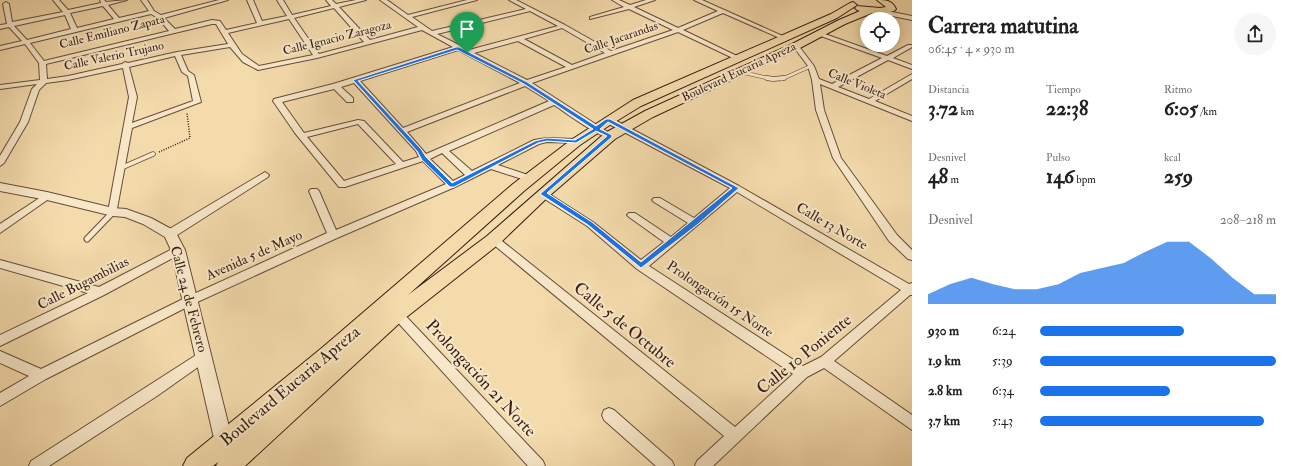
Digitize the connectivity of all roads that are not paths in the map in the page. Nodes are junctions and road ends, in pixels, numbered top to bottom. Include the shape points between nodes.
1 (56, 0) edge
2 (124, 0) edge
3 (146, 0) edge
4 (225, 0) edge
5 (250, 0) edge
6 (280, 0) edge
7 (329, 0) edge
8 (363, 0) edge
9 (383, 0) edge
10 (474, 0) edge
11 (512, 0) edge
12 (615, 0) edge
13 (652, 0) edge
14 (697, 0) edge
15 (103, 2) edge
16 (851, 2) edge
17 (888, 2) edge
18 (6, 4) edge
19 (334, 6) junction
20 (630, 7) junction
21 (529, 10) junction
22 (723, 11) junction
23 (875, 11) junction
24 (152, 12) junction
25 (67, 13) junction
26 (291, 16) junction
27 (160, 17) junction
28 (406, 17) junction
29 (912, 17) edge
30 (592, 18) dead end
31 (118, 21) junction
32 (260, 23) junction
33 (10, 25) junction
34 (563, 26) junction
35 (0, 27) edge
36 (422, 28) junction
37 (172, 30) junction
38 (678, 30) junction
39 (75, 31) junction
40 (224, 32) junction
41 (431, 33) junction
42 (820, 34) junction
43 (518, 38) junction
44 (784, 38) junction
45 (368, 42) junction
46 (27, 43) junction
47 (233, 45) junction
48 (796, 46) junction
49 (910, 46) dead end
50 (0, 48) edge
51 (457, 48) junction
52 (467, 53) junction
53 (610, 53) junction
54 (177, 54) junction
55 (317, 56) junction
56 (887, 57) junction
57 (737, 58) junction
58 (42, 63) junction
59 (125, 64) junction
60 (811, 66) junction
61 (570, 67) junction
62 (912, 67) edge
63 (740, 72) junction
64 (912, 76) edge
65 (355, 80) junction
66 (816, 80) junction
67 (44, 81) junction
68 (526, 83) junction
69 (336, 86) junction
70 (0, 87) edge
71 (832, 87) junction
72 (350, 100) dead end
73 (554, 102) junction
74 (868, 102) junction
75 (912, 119) edge
76 (602, 124) junction
77 (128, 127) junction
78 (401, 131) junction
79 (616, 132) junction
80 (302, 136) junction
81 (576, 141) junction
82 (443, 150) junction
83 (153, 154) road end
84 (424, 158) junction
85 (0, 163) edge
86 (402, 166) junction
87 (492, 166) junction
88 (120, 168) junction
89 (265, 175) dead end
90 (471, 175) junction
91 (528, 178) junction
92 (452, 186) junction
93 (0, 187) edge
94 (736, 188) junction
95 (314, 191) dead end
96 (543, 194) junction
97 (47, 196) junction
98 (657, 200) dead end
99 (113, 212) junction
100 (632, 215) dead end
101 (695, 223) junction
102 (0, 229) edge
103 (170, 234) junction
104 (333, 235) junction
105 (87, 239) dead end
106 (493, 240) junction
107 (670, 241) junction
108 (178, 250) junction
109 (912, 256) edge
110 (0, 264) edge
111 (641, 266) junction
112 (911, 289) edge
113 (100, 292) junction
114 (189, 301) junction
115 (391, 310) junction
116 (0, 341) edge
117 (204, 356) junction
118 (0, 357) edge
119 (826, 361) junction
120 (803, 373) junction
121 (41, 375) junction
122 (2, 397) edge
123 (609, 415) dead end
124 (912, 423) edge
125 (735, 436) junction
126 (223, 443) junction
127 (232, 465) edge
128 (36, 466) edge
129 (195, 466) edge
130 (538, 466) edge
131 (667, 466) edge
132 (702, 466) edge

1 - 25 street
2 - 15 street
3 - 24 street
4 - 27 street
5 - 32 street
6 - 26 street
7 - 19 street
8 - 19 street
9 - 28 street
10 - 28 street
11 - 21 street
12 - 20 street
13 - 20 street
14 - 22 street
15 - 25 street
15 - 31 street
16 - 23 main road
16 - 44 main road, Boulevard Eucaria Apreza via 834,16
17 - 23 main road, Boulevard Eucaria Apreza via 892,7 889,10
17 - 29 street
18 - 33 street
19 - 26 street
19 - 45 street
20 - 30 street
20 - 38 street
21 - 34 street
21 - 41 street
22 - 38 street, Calle Jacarandas
22 - 44 street
23 - 29 street
23 - 42 main road, Boulevard Eucaria Apreza via 842,22
24 - 27 street
24 - 31 street
25 - 33 street
25 - 39 street
26 - 32 street
26 - 55 street
27 - 37 street
28 - 36 street
31 - 39 street
32 - 40 street
33 - 35 street
33 - 46 street
34 - 43 street
34 - 53 street
36 - 41 street
36 - 45 street, Calle Ignacio Zaragoza
37 - 40 street, Calle Emiliano Zapata via 218,22
37 - 58 street, Calle Emiliano Zapata
38 - 53 street, Calle Jacarandas
38 - 57 street
39 - 46 street
40 - 47 street
41 - 51 street
42 - 48 main road, Boulevard Eucaria Apreza
42 - 56 street
43 - 52 street
43 - 61 street
44 - 57 main road, Boulevard Eucaria Apreza
45 - 55 street, Calle Ignacio Zaragoza
46 - 50 street
46 - 58 street
47 - 54 street, Calle Valerio Trujano
47 - 55 street, Calle Ignacio Zaragoza via 249,65 258,68
48 - 60 street
48 - 63 main road, Boulevard Eucaria Apreza
49 - 56 street
51 - 52 street
51 - 65 street
52 - 68 street
53 - 61 street, Calle Jacarandas
54 - 59 street, Calle Valerio Trujano
54 - 77 street via 185,72 192,75 197,102
56 - 62 street
56 - 71 street
57 - 76 main road, Boulevard Eucaria Apreza via 637,103
58 - 67 street
59 - 67 street, Calle Valerio Trujano
59 - 77 street via 133,97
60 - 63 lane via 781,79
60 - 66 street
61 - 68 street, Calle Jacarandas
63 - 79 main road, Boulevard Eucaria Apreza
64 - 74 street
65 - 69 street
65 - 78 street
66 - 71 street, Calle Violeta
66 - 109 street via 820,110 838,158 893,238
67 - 70 street, Calle Valerio Trujano
67 - 85 street via 36,90 24,122
68 - 73 street
68 - 78 street, Calle Jacarandas
69 - 72 street
69 - 80 street via 277,102
71 - 74 street, Calle Violeta
73 - 76 street
73 - 82 street
74 - 75 street, Calle Violeta
76 - 79 street, Calle 13 Norte
76 - 79 street
76 - 81 main road, Boulevard Eucaria Apreza
77 - 88 street
78 - 84 street
79 - 94 street, Calle 13 Norte
79 - 96 main road, Boulevard Eucaria Apreza
80 - 86 street via 358,122
80 - 86 street via 342,185
81 - 87 street, Avenida 5 de Mayo via 537,142
81 - 91 main road, Boulevard Eucaria Apreza
82 - 84 street
82 - 90 street
83 - 88 lane
84 - 86 street
84 - 92 street
87 - 90 street, Avenida 5 de Mayo
87 - 91 street
88 - 99 street
89 - 103 street
90 - 92 street, Avenida 5 de Mayo
91 - 115 main road, Boulevard Eucaria Apreza
92 - 104 street, Avenida 5 de Mayo
93 - 97 street, Calle 24 de Febrero
94 - 101 street
94 - 112 street, Calle 13 Norte
95 - 104 street
96 - 106 main road, Boulevard Eucaria Apreza
96 - 111 street, Prolongación 15 Norte via 590,224
97 - 99 street, Calle 24 de Febrero
97 - 102 street
98 - 101 street
99 - 103 street, Calle 24 de Febrero via 126,213 147,220
99 - 105 lane
100 - 107 street
101 - 107 street
103 - 108 street, Calle 24 de Febrero
104 - 114 street, Avenida 5 de Mayo
106 - 115 main road, Boulevard Eucaria Apreza
106 - 125 street, Calle 5 de Octubre
107 - 111 street
108 - 113 street, Calle Bugambilias
108 - 114 street, Calle 24 de Febrero
110 - 113 street
111 - 120 street, Prolongación 15 Norte
112 - 119 street, Calle 10 Poniente
113 - 116 street, Calle Bugambilias
114 - 117 street, Calle 24 de Febrero
114 - 121 street, Avenida 5 de Mayo
115 - 126 main road, Boulevard Eucaria Apreza
115 - 127 main road, Boulevard Eucaria Apreza
115 - 130 street, Prolongación 21 Norte
117 - 126 street, Calle 24 de Febrero
117 - 128 street
118 - 121 street
119 - 120 street, Calle 10 Poniente
119 - 124 street
120 - 125 street, Calle 10 Poniente
121 - 122 street, Avenida 5 de Mayo
123 - 131 street
125 - 132 street, Calle 10 Poniente
126 - 127 street, Calle 24 de Febrero
126 - 129 main road, Boulevard Eucaria Apreza

